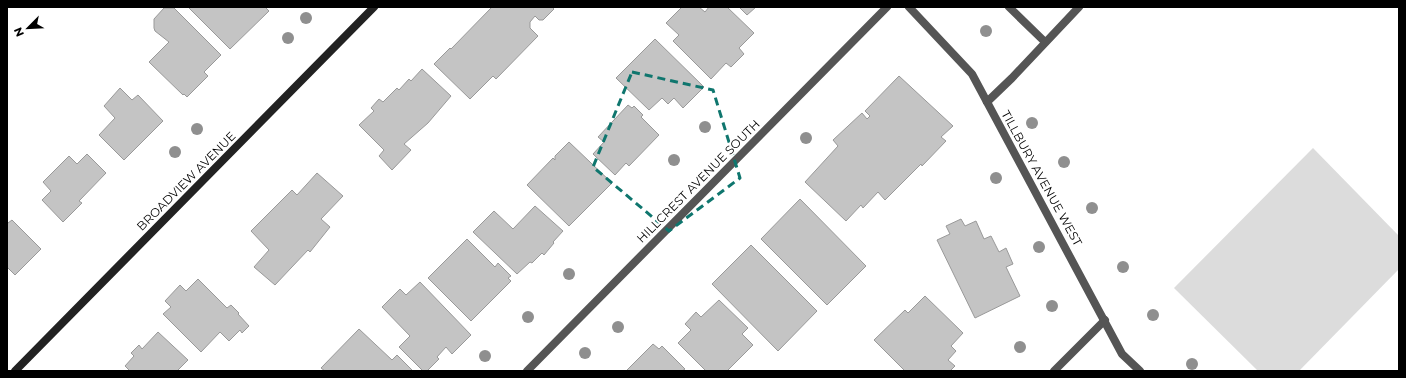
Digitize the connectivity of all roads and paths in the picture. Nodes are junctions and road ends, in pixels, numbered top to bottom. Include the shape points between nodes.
1 (374, 7) edge
2 (887, 7) edge
3 (909, 7) edge
4 (1009, 7) edge
5 (1079, 7) edge
6 (1045, 42) junction
7 (987, 102) junction
8 (1105, 320) junction
9 (15, 371) edge
10 (527, 371) edge
11 (1054, 371) edge
12 (1140, 371) edge

1 - 9 street, BROADVIEW AVENUE
2 - 10 street, HILLCREST AVENUE SOUTH
3 - 7 street, TILLBURY AVENUE WEST via 972,74
4 - 6 street
5 - 6 street
6 - 7 street
7 - 8 street, TILLBURY AVENUE WEST
8 - 11 street
8 - 12 street, TILLBURY AVENUE WEST via 1122,354

